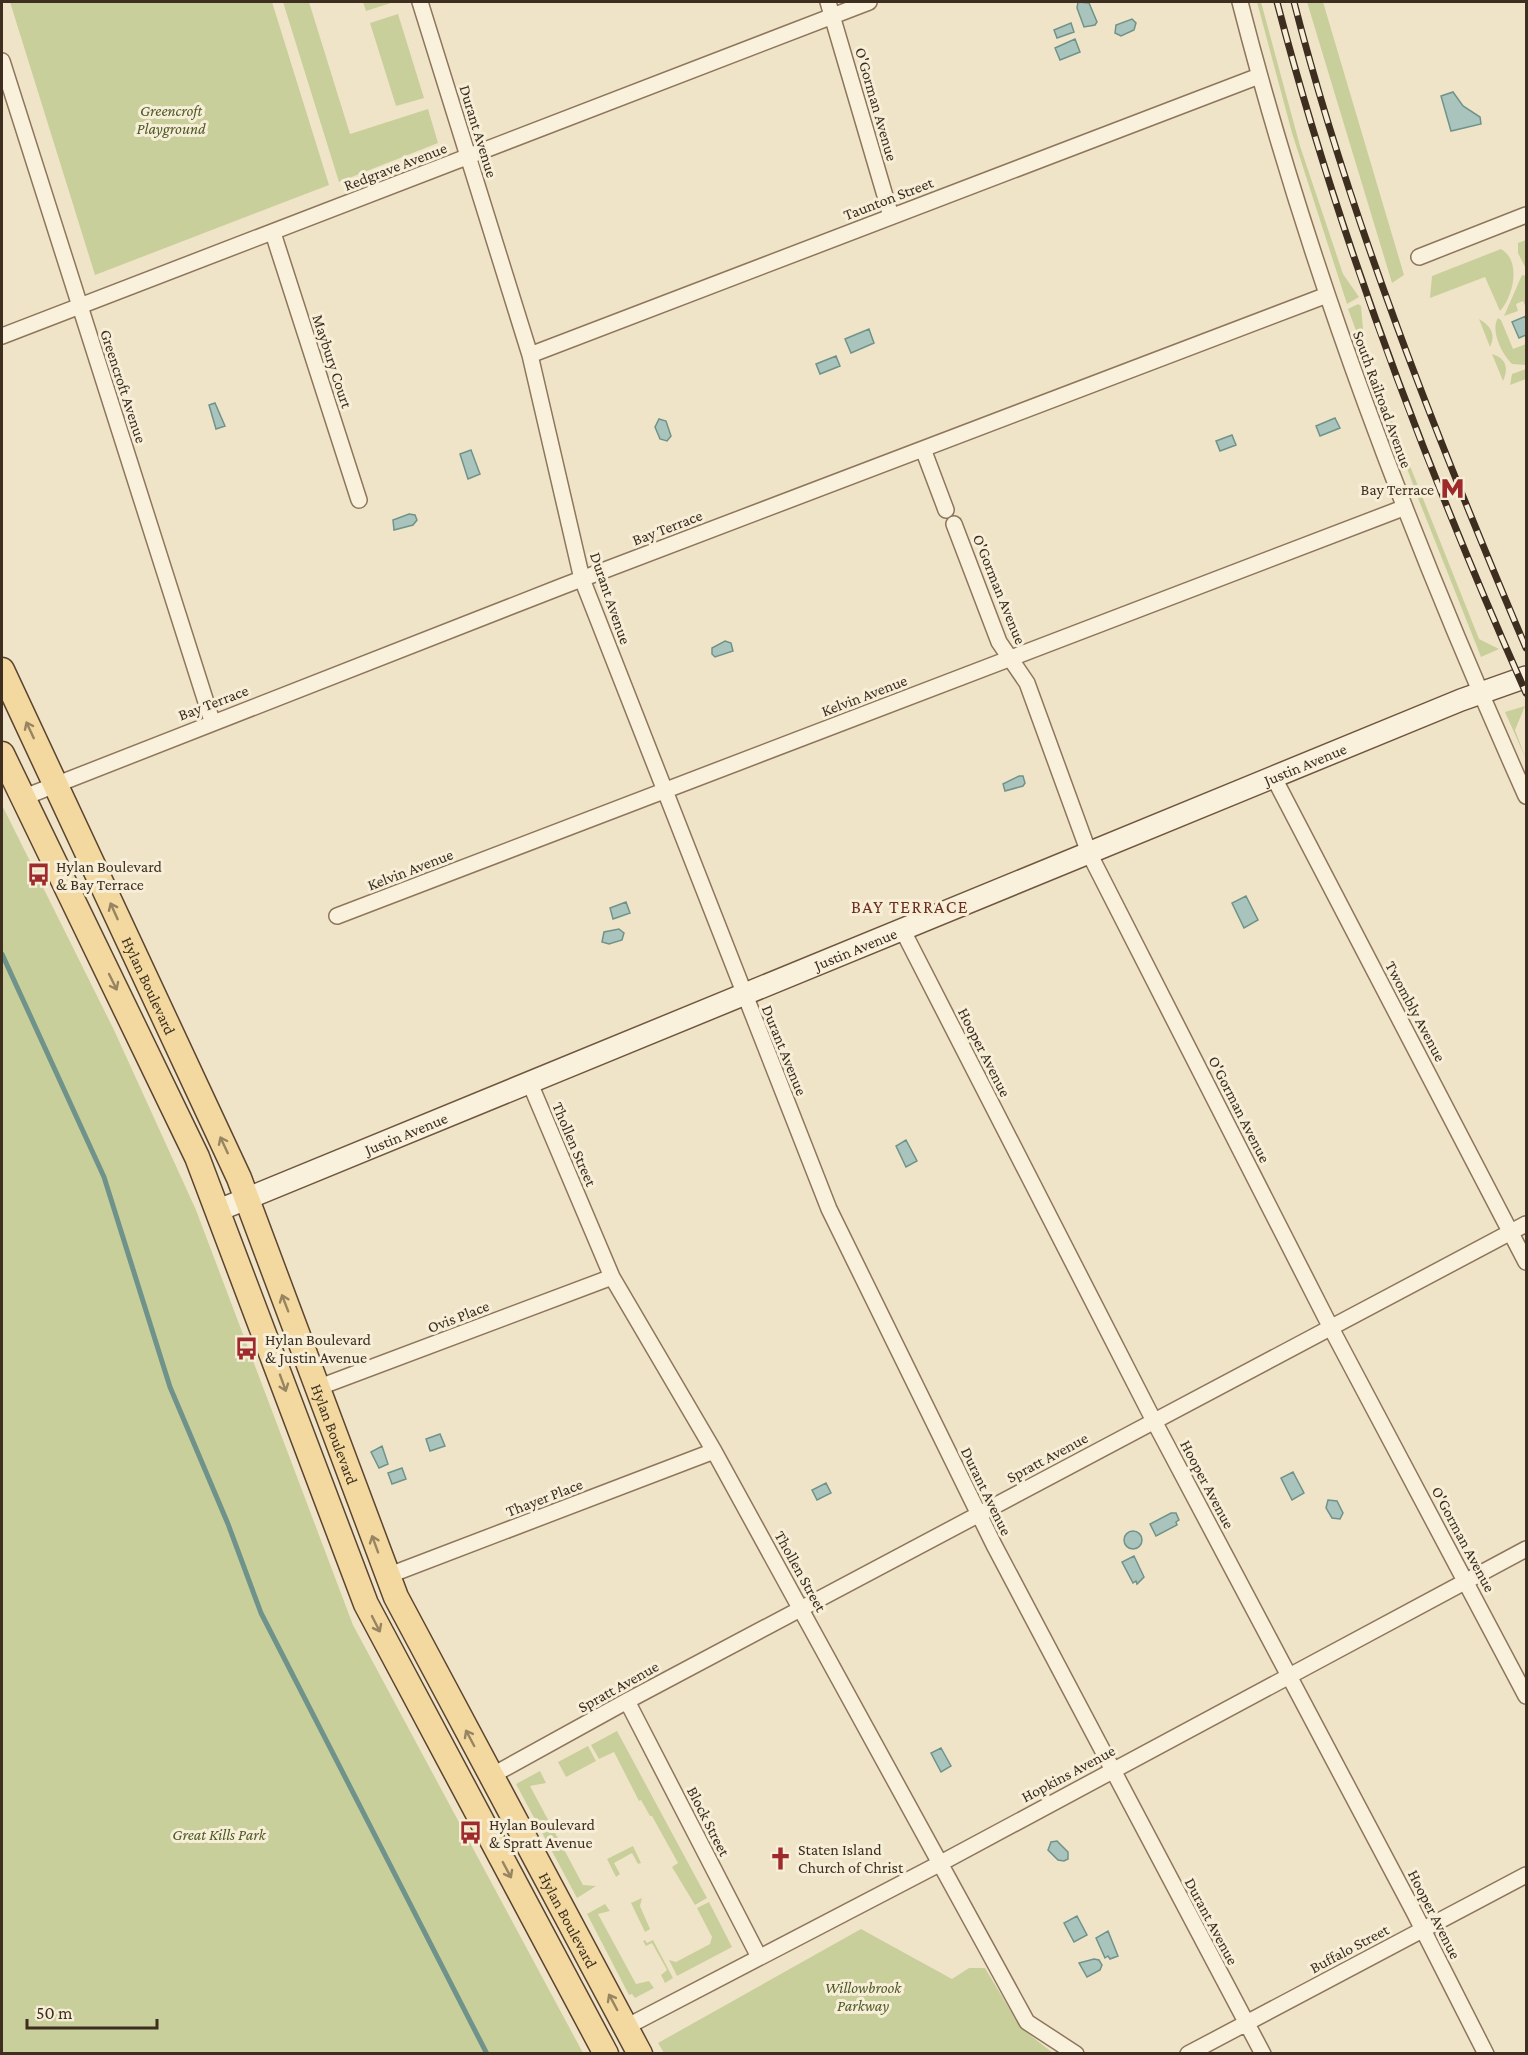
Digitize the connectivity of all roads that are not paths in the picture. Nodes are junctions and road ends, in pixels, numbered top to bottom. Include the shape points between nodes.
1 (420, 2) edge
2 (869, 2) edge
3 (1240, 2) edge
4 (830, 9) edge
5 (2, 61) edge
6 (1259, 76) junction
7 (469, 157) junction
8 (1527, 215) edge
9 (891, 216) junction
10 (273, 233) junction
11 (1419, 258) dead end
12 (1327, 295) junction
13 (79, 306) junction
14 (2, 336) edge
15 (530, 355) junction
16 (923, 449) junction
17 (359, 500) dead end
18 (1403, 508) junction
19 (946, 510) dead end
20 (954, 524) dead end
21 (582, 579) junction
22 (1009, 658) junction
23 (2, 670) edge
24 (1527, 676) edge
25 (1480, 692) junction
26 (212, 721) junction
27 (2, 754) edge
28 (1274, 778) junction
29 (55, 783) junction
30 (664, 791) junction
31 (1527, 796) edge
32 (22, 798) junction
33 (1089, 853) junction
34 (338, 916) dead end
35 (902, 929) junction
36 (743, 994) junction
37 (529, 1081) junction
38 (247, 1198) junction
39 (219, 1210) junction
40 (1527, 1224) edge
41 (1511, 1232) junction
42 (1527, 1262) edge
43 (612, 1277) junction
44 (1330, 1328) junction
45 (317, 1388) junction
46 (1154, 1421) junction
47 (714, 1451) junction
48 (979, 1514) junction
49 (1527, 1549) edge
50 (387, 1576) junction
51 (1466, 1581) junction
52 (801, 1608) junction
53 (1289, 1675) junction
54 (1527, 1696) edge
55 (627, 1701) junction
56 (1112, 1769) junction
57 (491, 1776) junction
58 (939, 1864) junction
59 (1527, 1875) edge
60 (1423, 1929) junction
61 (759, 1957) junction
62 (1246, 2023) junction
63 (626, 2027) junction
64 (606, 2054) edge
65 (640, 2054) edge
66 (1076, 2054) edge
67 (1188, 2054) edge
68 (1263, 2054) edge
69 (1486, 2054) edge

1 - 7 street, Durant Avenue
2 - 4 street, Redgrave Avenue
3 - 6 street, South Railroad Avenue
4 - 7 street, Redgrave Avenue
4 - 9 street, O'Gorman Avenue
5 - 13 street, Greencroft Avenue
6 - 9 street, Taunton Street
6 - 12 street, South Railroad Avenue
7 - 10 street, Redgrave Avenue
7 - 15 street, Durant Avenue
8 - 11 street
9 - 15 street, Taunton Street
10 - 13 street, Redgrave Avenue
10 - 17 street, Maybury Court
12 - 16 street, Bay Terrace
12 - 18 street, South Railroad Avenue
13 - 14 street, Redgrave Avenue
13 - 26 street, Greencroft Avenue
15 - 21 street, Durant Avenue
16 - 19 street
16 - 21 street, Bay Terrace
18 - 22 street, Kelvin Avenue
18 - 25 street, South Railroad Avenue
20 - 22 street, O'Gorman Avenue via 999,642
21 - 26 street, Bay Terrace
21 - 30 street, Durant Avenue
22 - 30 street, Kelvin Avenue
22 - 33 street, O'Gorman Avenue via 1027,683
29 -> 23 main road, Hylan Boulevard
24 - 25 street, Justin Avenue
25 - 28 street, Justin Avenue
25 - 31 street, South Railroad Avenue
26 - 29 street, Bay Terrace
27 - 32 main road, Hylan Boulevard
28 - 33 street, Justin Avenue
28 - 41 street, Twombly Avenue
29 - 32 street, Bay Terrace
38 -> 29 main road, Hylan Boulevard
30 - 34 street, Kelvin Avenue
30 - 36 street, Durant Avenue
32 -> 39 main road, Hylan Boulevard via 117,989
33 - 35 street, Justin Avenue
33 - 44 street, O'Gorman Avenue
35 - 36 street, Justin Avenue
35 - 46 street, Hooper Avenue
36 - 37 street, Justin Avenue
36 - 48 street, Durant Avenue via 833,1219
37 - 38 street, Justin Avenue
37 - 43 street, Thollen Street
38 - 39 street, Justin Avenue
45 -> 38 main road, Hylan Boulevard
39 -> 64 main road, Hylan Boulevard via 366,1604
40 - 41 street, Spratt Avenue
41 - 42 street, Twombly Avenue
41 - 44 street, Spratt Avenue
43 - 45 street, Ovis Place
43 - 47 street, Thollen Street
44 - 46 street, Spratt Avenue
44 - 51 street, O'Gorman Avenue
50 -> 45 main road, Hylan Boulevard
46 - 48 street, Spratt Avenue
46 - 53 street, Hooper Avenue
47 - 50 street, Thayer Place
47 - 52 street, Thollen Street
48 - 52 street, Spratt Avenue
48 - 56 street, Durant Avenue
49 - 51 street, Hopkins Avenue
57 -> 50 main road, Hylan Boulevard
51 - 53 street, Hopkins Avenue
51 - 54 street, O'Gorman Avenue
52 - 55 street, Spratt Avenue
52 - 58 street, Thollen Street
53 - 56 street, Hopkins Avenue
53 - 60 street, Hooper Avenue
55 - 57 street, Spratt Avenue
55 - 61 street, Block Street
56 - 58 street, Hopkins Avenue
56 - 62 street, Durant Avenue
63 -> 57 main road, Hylan Boulevard
58 - 61 street, Hopkins Avenue
58 - 66 street, Thollen Street via 1027,2022
59 - 60 street, Buffalo Street
60 - 62 street, Buffalo Street
60 - 69 street, Hooper Avenue
61 - 63 street, Hopkins Avenue
62 - 67 street, Buffalo Street
62 - 68 street, Durant Avenue
63 - 65 main road, Hylan Boulevard

